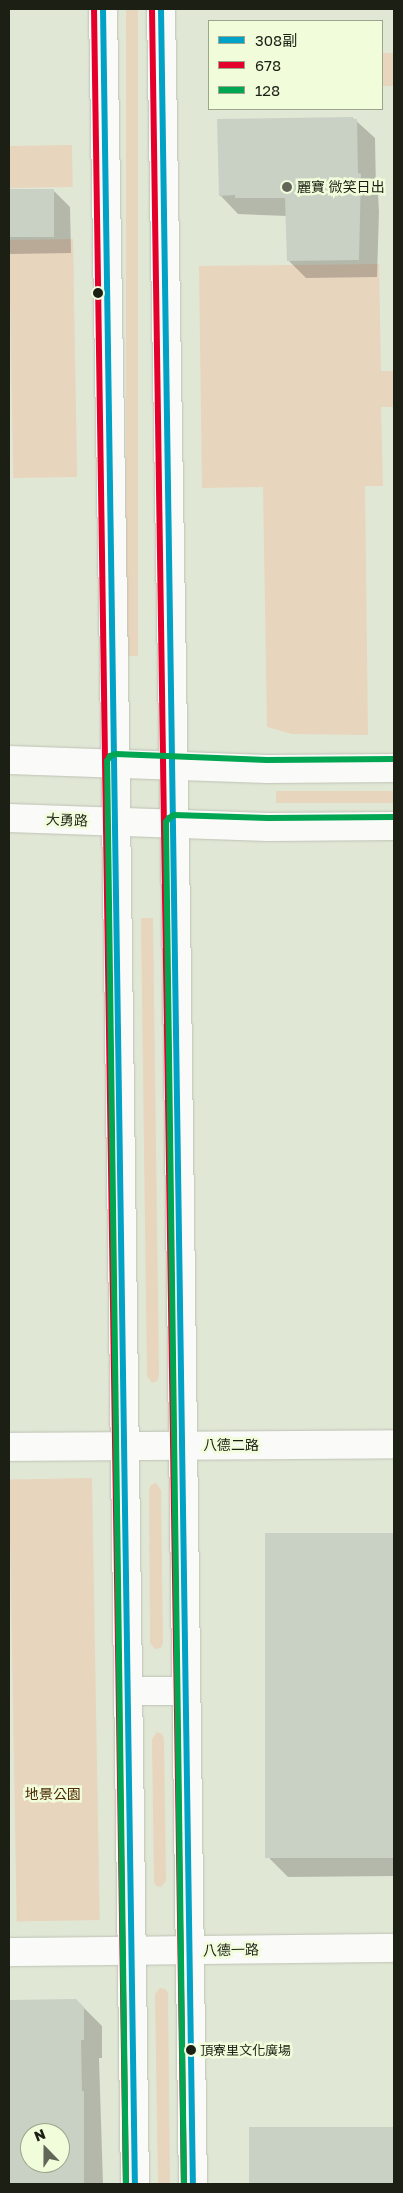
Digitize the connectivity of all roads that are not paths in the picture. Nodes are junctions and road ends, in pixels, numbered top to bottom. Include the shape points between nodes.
1 (103, 9) edge
2 (161, 9) edge
3 (9, 760) edge
4 (116, 763) junction
5 (174, 765) junction
6 (394, 768) edge
7 (9, 818) edge
8 (116, 822) junction
9 (174, 824) junction
10 (394, 826) edge
11 (394, 1444) edge
12 (183, 1445) junction
13 (9, 1446) edge
14 (125, 1446) junction
15 (186, 1690) junction
16 (128, 1691) junction
17 (394, 1948) edge
18 (190, 1950) junction
19 (132, 1951) junction
20 (9, 1952) edge
21 (135, 2184) edge
22 (193, 2184) edge

1 - 4 street
2 - 5 street
3 - 4 street
4 - 5 street
4 - 8 street
5 - 6 street via 267,769
5 - 9 street
7 - 8 street, 大勇路
8 - 9 street, 大勇路
8 - 14 street
9 - 10 street, 大勇路
9 - 12 street
11 - 12 street, 八德二路
12 - 14 street, 八德二路
12 - 15 street
13 - 14 street, 八德二路
14 - 16 street
15 - 16 street
15 - 18 street
16 - 19 street
17 - 18 street, 八德一路
18 - 19 street, 八德一路
18 - 22 street
19 - 20 street, 八德一路
19 - 21 street

